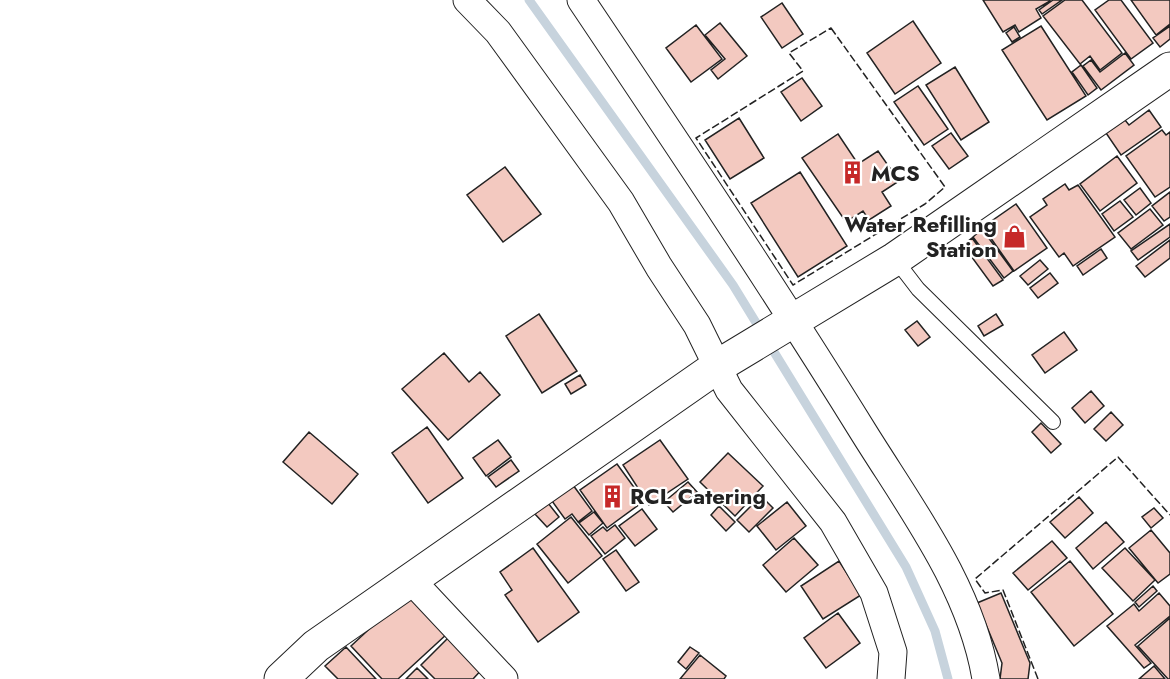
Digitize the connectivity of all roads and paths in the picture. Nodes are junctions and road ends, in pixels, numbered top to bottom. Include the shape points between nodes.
1 (467, 0) edge
2 (581, 0) edge
3 (1170, 69) edge
4 (895, 259) junction
5 (774, 331) junction
6 (718, 366) junction
7 (1053, 422) dead end
8 (412, 581) junction
9 (281, 679) edge
10 (504, 679) edge
11 (891, 679) edge
12 (986, 679) edge

1 - 6 street via 498,32 621,201
2 - 5 street
3 - 4 street
4 - 5 street
4 - 7 lane via 918,289
5 - 6 street
5 - 12 street via 955,583 981,647
6 - 8 street
6 - 11 street via 729,390 833,522 874,592 893,652
8 - 9 street via 316,646
8 - 10 street

